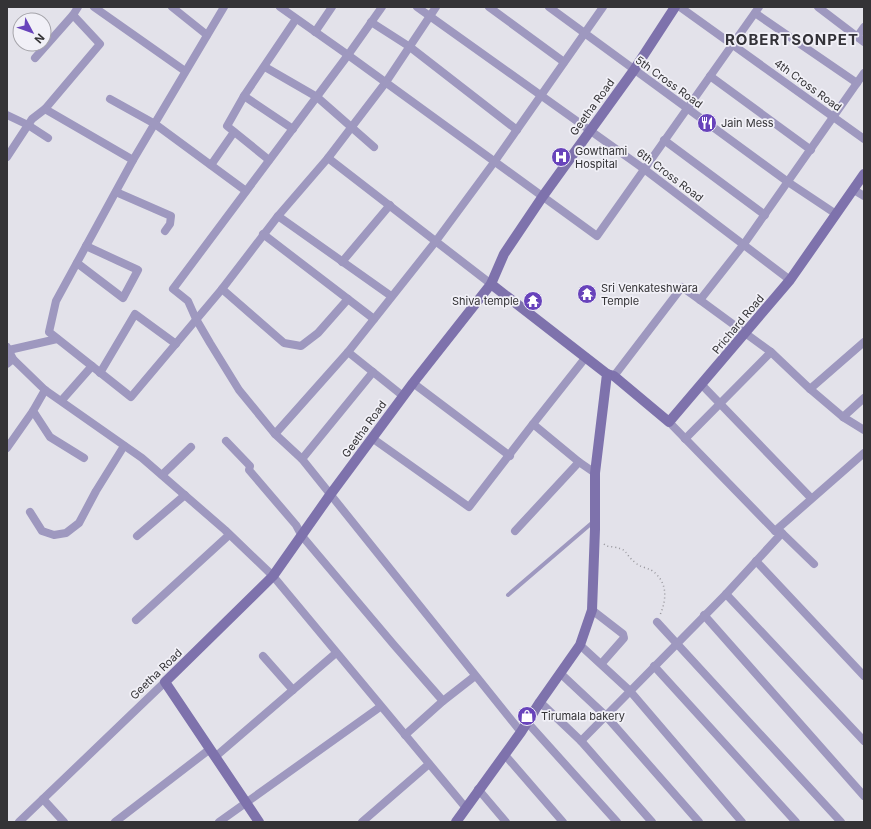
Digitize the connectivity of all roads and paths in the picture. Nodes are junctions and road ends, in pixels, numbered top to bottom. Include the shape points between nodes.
1 (78, 7) edge
2 (94, 7) edge
3 (172, 7) edge
4 (224, 7) edge
5 (280, 7) edge
6 (332, 7) edge
7 (382, 7) edge
8 (417, 7) edge
9 (436, 7) edge
10 (489, 7) edge
11 (549, 7) edge
12 (603, 7) edge
13 (675, 7) edge
14 (680, 7) edge
15 (818, 7) edge
16 (757, 10) edge
17 (73, 15) junction
18 (430, 16) junction
19 (296, 19) junction
20 (371, 22) junction
21 (864, 28) edge
22 (314, 32) junction
23 (585, 33) junction
24 (207, 35) junction
25 (861, 40) edge
26 (732, 45) junction
27 (410, 47) junction
28 (348, 55) junction
29 (35, 58) dead end
30 (564, 62) junction
31 (265, 67) junction
32 (634, 70) junction
33 (185, 71) junction
34 (864, 73) edge
35 (710, 76) junction
36 (386, 82) junction
37 (857, 83) junction
38 (541, 95) junction
39 (244, 96) junction
40 (317, 97) junction
41 (110, 99) dead end
42 (44, 108) junction
43 (687, 108) junction
44 (7, 115) edge
45 (834, 117) junction
46 (155, 124) junction
47 (28, 125) junction
48 (351, 128) junction
49 (293, 129) junction
50 (516, 130) junction
51 (590, 130) junction
52 (234, 132) junction
53 (48, 138) dead end
54 (864, 139) edge
55 (664, 140) junction
56 (374, 147) dead end
57 (811, 150) junction
58 (7, 157) edge
59 (328, 158) junction
60 (133, 160) junction
61 (270, 160) junction
62 (495, 161) junction
63 (211, 165) junction
64 (644, 169) junction
65 (864, 174) edge
66 (788, 182) junction
67 (854, 190) junction
68 (246, 191) junction
69 (116, 192) junction
70 (543, 196) junction
71 (864, 196) edge
72 (390, 205) junction
73 (836, 214) junction
74 (765, 215) junction
75 (278, 216) junction
76 (165, 231) dead end
77 (263, 234) junction
78 (436, 241) junction
79 (744, 244) junction
80 (86, 246) junction
81 (342, 262) junction
82 (77, 263) junction
83 (790, 280) junction
84 (491, 284) junction
85 (222, 289) junction
86 (391, 296) junction
87 (348, 299) junction
88 (700, 300) junction
89 (374, 319) junction
90 (196, 320) junction
91 (746, 333) junction
92 (57, 339) junction
93 (864, 342) edge
94 (176, 344) junction
95 (8, 348) edge
96 (348, 352) junction
97 (771, 352) junction
98 (586, 357) junction
99 (10, 362) edge
100 (92, 366) junction
101 (373, 372) junction
102 (100, 373) junction
103 (611, 375) junction
104 (413, 383) junction
105 (702, 385) junction
106 (810, 389) junction
107 (45, 390) junction
108 (403, 396) junction
109 (864, 398) edge
110 (62, 400) junction
111 (720, 404) junction
112 (33, 411) junction
113 (843, 417) junction
114 (669, 422) junction
115 (533, 424) junction
116 (864, 430) edge
117 (275, 434) junction
118 (372, 438) junction
119 (685, 439) junction
120 (226, 441) dead end
121 (124, 446) junction
122 (191, 447) dead end
123 (7, 448) edge
124 (864, 453) edge
125 (510, 456) junction
126 (84, 458) dead end
127 (302, 458) junction
128 (580, 462) junction
129 (594, 473) junction
130 (162, 475) junction
131 (185, 495) junction
132 (330, 495) junction
133 (811, 498) junction
134 (30, 512) dead end
135 (595, 520) junction
136 (515, 532) dead end
137 (779, 532) junction
138 (229, 535) junction
139 (137, 536) dead end
140 (302, 536) junction
141 (600, 540) dead end
142 (756, 561) junction
143 (814, 564) dead end
144 (273, 576) junction
145 (726, 594) junction
146 (508, 595) dead end
147 (592, 610) junction
148 (704, 615) junction
149 (136, 620) dead end
150 (657, 622) joint
151 (677, 643) junction
152 (580, 645) junction
153 (336, 653) junction
154 (262, 656) dead end
155 (602, 663) junction
156 (654, 666) junction
157 (560, 673) junction
158 (475, 676) junction
159 (864, 676) edge
160 (165, 682) junction
161 (293, 690) junction
162 (630, 691) junction
163 (443, 701) junction
164 (540, 702) junction
165 (380, 707) junction
166 (606, 716) junction
167 (528, 722) junction
168 (521, 732) junction
169 (405, 735) junction
170 (581, 741) junction
171 (864, 741) edge
172 (213, 753) junction
173 (505, 755) junction
174 (429, 764) junction
175 (478, 789) junction
176 (864, 796) edge
177 (43, 800) junction
178 (246, 803) junction
179 (466, 808) junction
180 (19, 822) edge
181 (64, 822) edge
182 (114, 822) edge
183 (219, 822) edge
184 (259, 822) edge
185 (362, 822) edge
186 (456, 822) edge
187 (506, 822) edge
188 (563, 822) edge
189 (617, 822) edge
190 (652, 822) edge
191 (699, 822) edge
192 (742, 822) edge
193 (796, 822) edge
194 (841, 822) edge

1 - 17 street
2 - 33 street
3 - 24 street
4 - 24 street
5 - 19 street
6 - 22 street
7 - 20 street
8 - 18 street, 6th Cross Road
9 - 18 street
10 - 30 street
11 - 23 street, 5th Cross Road
12 - 23 street
13 - 32 street, Geetha Road
14 - 26 street, 4th Cross Road
15 - 25 street
16 - 26 street
16 - 37 street
17 - 29 street
17 - 42 street via 100,44
18 - 27 street
18 - 38 street, 6th Cross Road
19 - 22 street
19 - 31 street
20 - 27 street
20 - 28 street
21 - 25 street
22 - 28 street
23 - 30 street
23 - 32 street, 5th Cross Road
24 - 33 street
26 - 35 street
26 - 45 street, 4th Cross Road
27 - 36 street
27 - 50 street
28 - 36 street
28 - 40 street
30 - 38 street
31 - 39 street
31 - 40 street
32 - 43 street, 5th Cross Road
32 - 51 street, Geetha Road
33 - 46 street
34 - 37 street
35 - 43 street
35 - 57 street
36 - 48 street
36 - 62 street
37 - 45 street
38 - 50 street
38 - 51 street, 6th Cross Road
39 - 49 street
39 - 52 street via 227,126
40 - 48 street
40 - 49 street
41 - 46 street
42 - 47 street
42 - 60 street
43 - 55 street
43 - 66 street, 5th Cross Road
44 - 47 street
45 - 54 street, 4th Cross Road
45 - 57 street
46 - 60 street
46 - 63 street
47 - 53 street
47 - 58 street
48 - 56 street
48 - 59 street
49 - 61 street
50 - 62 street
51 - 64 street, 6th Cross Road
51 - 70 street, Geetha Road
52 - 61 street
52 - 63 street
55 - 64 street
55 - 74 street
57 - 66 street
59 - 72 street
59 - 75 street
60 - 69 street
61 - 68 street
62 - 70 street
62 - 78 street
63 - 68 street
64 - 70 street via 598,236
64 - 79 street, 6th Cross Road
65 - 67 street, Prichard Road
66 - 73 street, 5th Cross Road
66 - 74 street
67 - 71 street
67 - 73 street, Prichard Road
68 - 90 street via 173,289 188,301
69 - 76 street via 171,216 170,224
69 - 80 street
70 - 84 street, Geetha Road via 504,254
72 - 78 street
72 - 81 street
73 - 83 street, Prichard Road
74 - 79 street
75 - 77 street
75 - 81 street
77 - 85 street
77 - 87 street
78 - 84 street
78 - 86 street
79 - 83 street, 6th Cross Road
79 - 88 street
80 - 82 street
80 - 82 street via 138,270 123,298
81 - 86 street
82 - 92 street via 56,300 49,332
83 - 91 street, Prichard Road
84 - 98 street
84 - 104 street, Geetha Road
85 - 87 street via 284,343 301,346 318,334
85 - 90 street
86 - 89 street
87 - 89 street
88 - 91 street
88 - 103 street via 682,287
89 - 96 street
90 - 94 street
90 - 117 street via 239,390
91 - 97 street
91 - 105 street, Prichard Road
92 - 95 street
92 - 100 street
93 - 106 street
94 - 102 street via 131,397
94 - 102 street via 135,314
95 - 99 street
96 - 101 street
96 - 117 street
97 - 106 street
97 - 111 street
98 - 103 street
98 - 115 street
99 - 107 street
100 - 102 street
100 - 110 street
101 - 108 street
101 - 127 street
103 - 114 street
103 - 129 street
104 - 108 street, Geetha Road
104 - 125 street
105 - 111 street
105 - 114 street, Prichard Road
106 - 113 street
107 - 110 street
107 - 112 street
108 - 118 street, Geetha Road
109 - 113 street
110 - 121 street
111 - 119 street
111 - 133 street
112 - 123 street
112 - 126 street via 50,436
113 - 116 street
114 - 119 street
115 - 125 street
115 - 128 street
117 - 127 street
118 - 125 street via 469,507
118 - 132 street, Geetha Road
119 - 137 street
120 - 140 street via 250,466 249,470 296,525
121 - 130 street
121 - 134 street via 79,523 66,533 54,536 42,531
122 - 130 street
124 - 133 street
127 - 132 street
128 - 129 street
128 - 136 street
129 - 135 street
130 - 131 street
131 - 138 street
131 - 139 street
132 - 140 street, Geetha Road
132 - 158 street
133 - 137 street
135 - 146 lane
135 - 147 street
137 - 142 street
137 - 143 street
138 - 144 street
138 - 149 street
140 - 144 street, Geetha Road
140 - 163 street
141 - 150 path via 606,546 626,551 638,566 650,569 658,575 664,586 665,605
142 - 145 street
142 - 159 street
144 - 153 street
144 - 160 street, Geetha Road
145 - 148 street
145 - 171 street
147 - 152 street
147 - 155 street via 623,634 624,638
148 - 151 street
148 - 176 street
150 - 151 street
151 - 156 street
151 - 194 street
152 - 155 street
152 - 157 street
153 - 161 street
153 - 165 street
154 - 161 street
155 - 162 street
156 - 162 street
156 - 193 street
157 - 164 street
157 - 166 street
158 - 163 street
158 - 168 street
160 - 172 street
160 - 177 street, Geetha Road
161 - 172 street
162 - 166 street
162 - 192 street
163 - 169 street
164 - 167 street
164 - 170 street
165 - 169 street
165 - 178 street
166 - 170 street
166 - 191 street
167 - 168 street
167 - 189 street
168 - 173 street
169 - 174 street
170 - 190 street
172 - 178 street
172 - 182 street
173 - 175 street
173 - 188 street
174 - 179 street
174 - 185 street
175 - 179 street
175 - 187 street
177 - 180 street, Geetha Road
177 - 181 street
178 - 183 street
178 - 184 street
179 - 186 street

